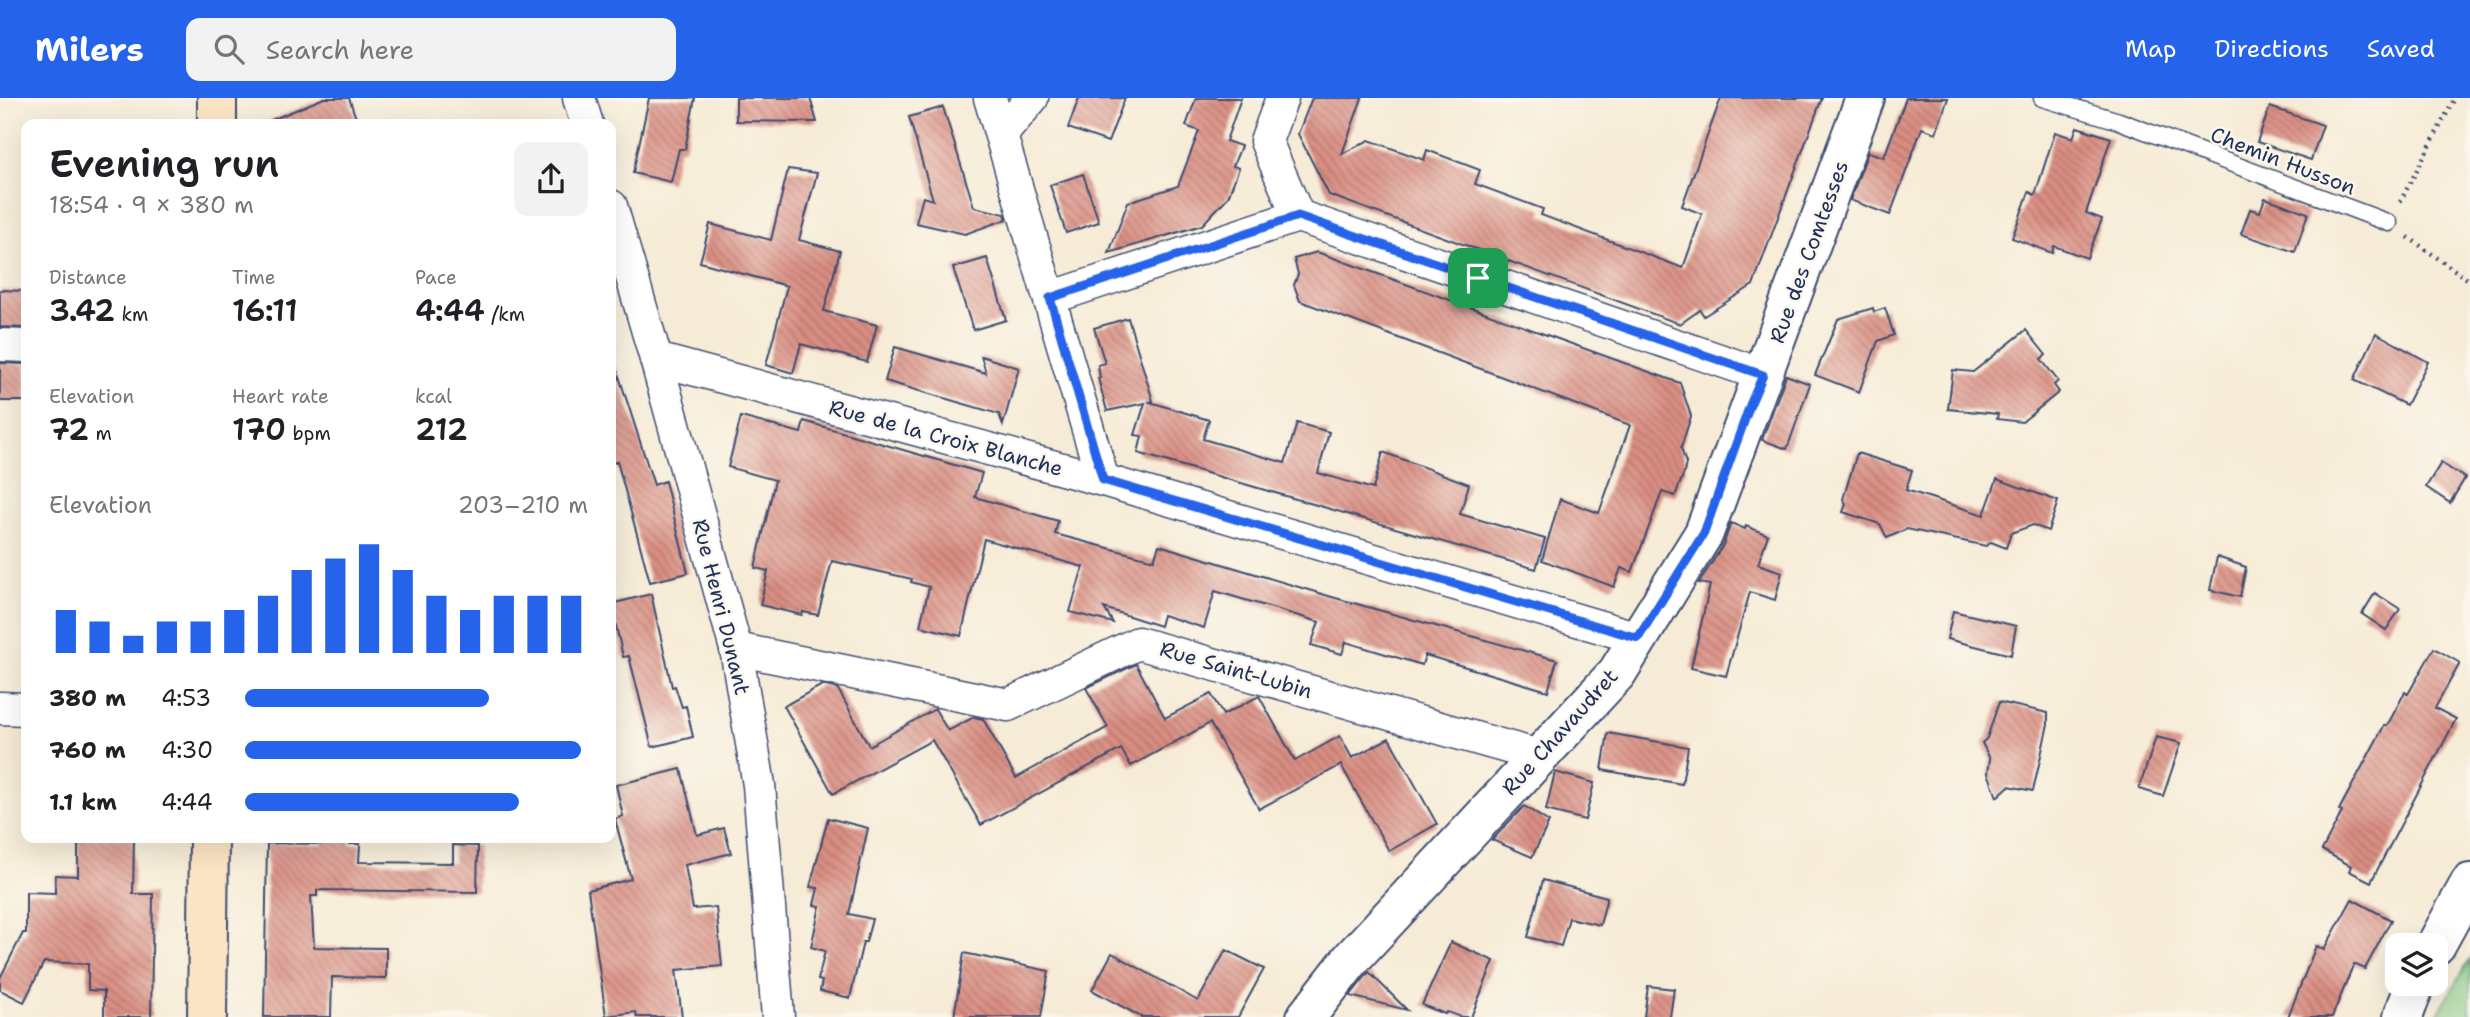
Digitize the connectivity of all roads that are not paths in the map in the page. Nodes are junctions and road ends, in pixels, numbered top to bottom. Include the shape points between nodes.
1 (217, 98) edge
2 (579, 98) edge
3 (990, 98) edge
4 (1032, 98) edge
5 (1282, 98) edge
6 (1865, 98) edge
7 (2042, 98) edge
8 (217, 119) edge
9 (585, 119) edge
10 (1001, 135) junction
11 (1298, 216) junction
12 (616, 223) edge
13 (2389, 223) road end
14 (1050, 298) junction
15 (0, 345) edge
16 (21, 346) edge
17 (656, 359) junction
18 (1757, 390) junction
19 (1103, 480) junction
20 (1638, 638) junction
21 (736, 649) junction
22 (0, 708) edge
23 (21, 709) edge
24 (1539, 755) junction
25 (209, 843) edge
26 (2470, 883) edge
27 (2443, 933) edge
28 (2411, 996) edge
29 (207, 1017) edge
30 (778, 1017) edge
31 (1306, 1017) edge
32 (2403, 1017) edge

1 - 8 main road
2 - 9 street
3 - 10 street
4 - 10 street
5 - 11 street via 1266,141
6 - 18 street, Rue des Comtesses
7 - 13 lane, Chemin Husson via 2119,121
10 - 14 street
11 - 14 street
11 - 18 street
12 - 17 street, Rue Henri Dunant
14 - 19 street
15 - 16 street
17 - 19 street, Rue de la Croix Blanche
17 - 21 street, Rue Henri Dunant
18 - 20 street, Rue Chavaudret via 1704,533
19 - 20 street, Rue de la Croix Blanche
20 - 24 street, Rue Chavaudret via 1617,673
21 - 24 street, Rue Saint-Lubin via 1008,705 1138,643
21 - 30 street, Rue Henri Dunant via 759,785
22 - 23 street
24 - 31 street, Rue Chavaudret via 1352,958
25 - 29 main road
26 - 27 street
28 - 32 street

